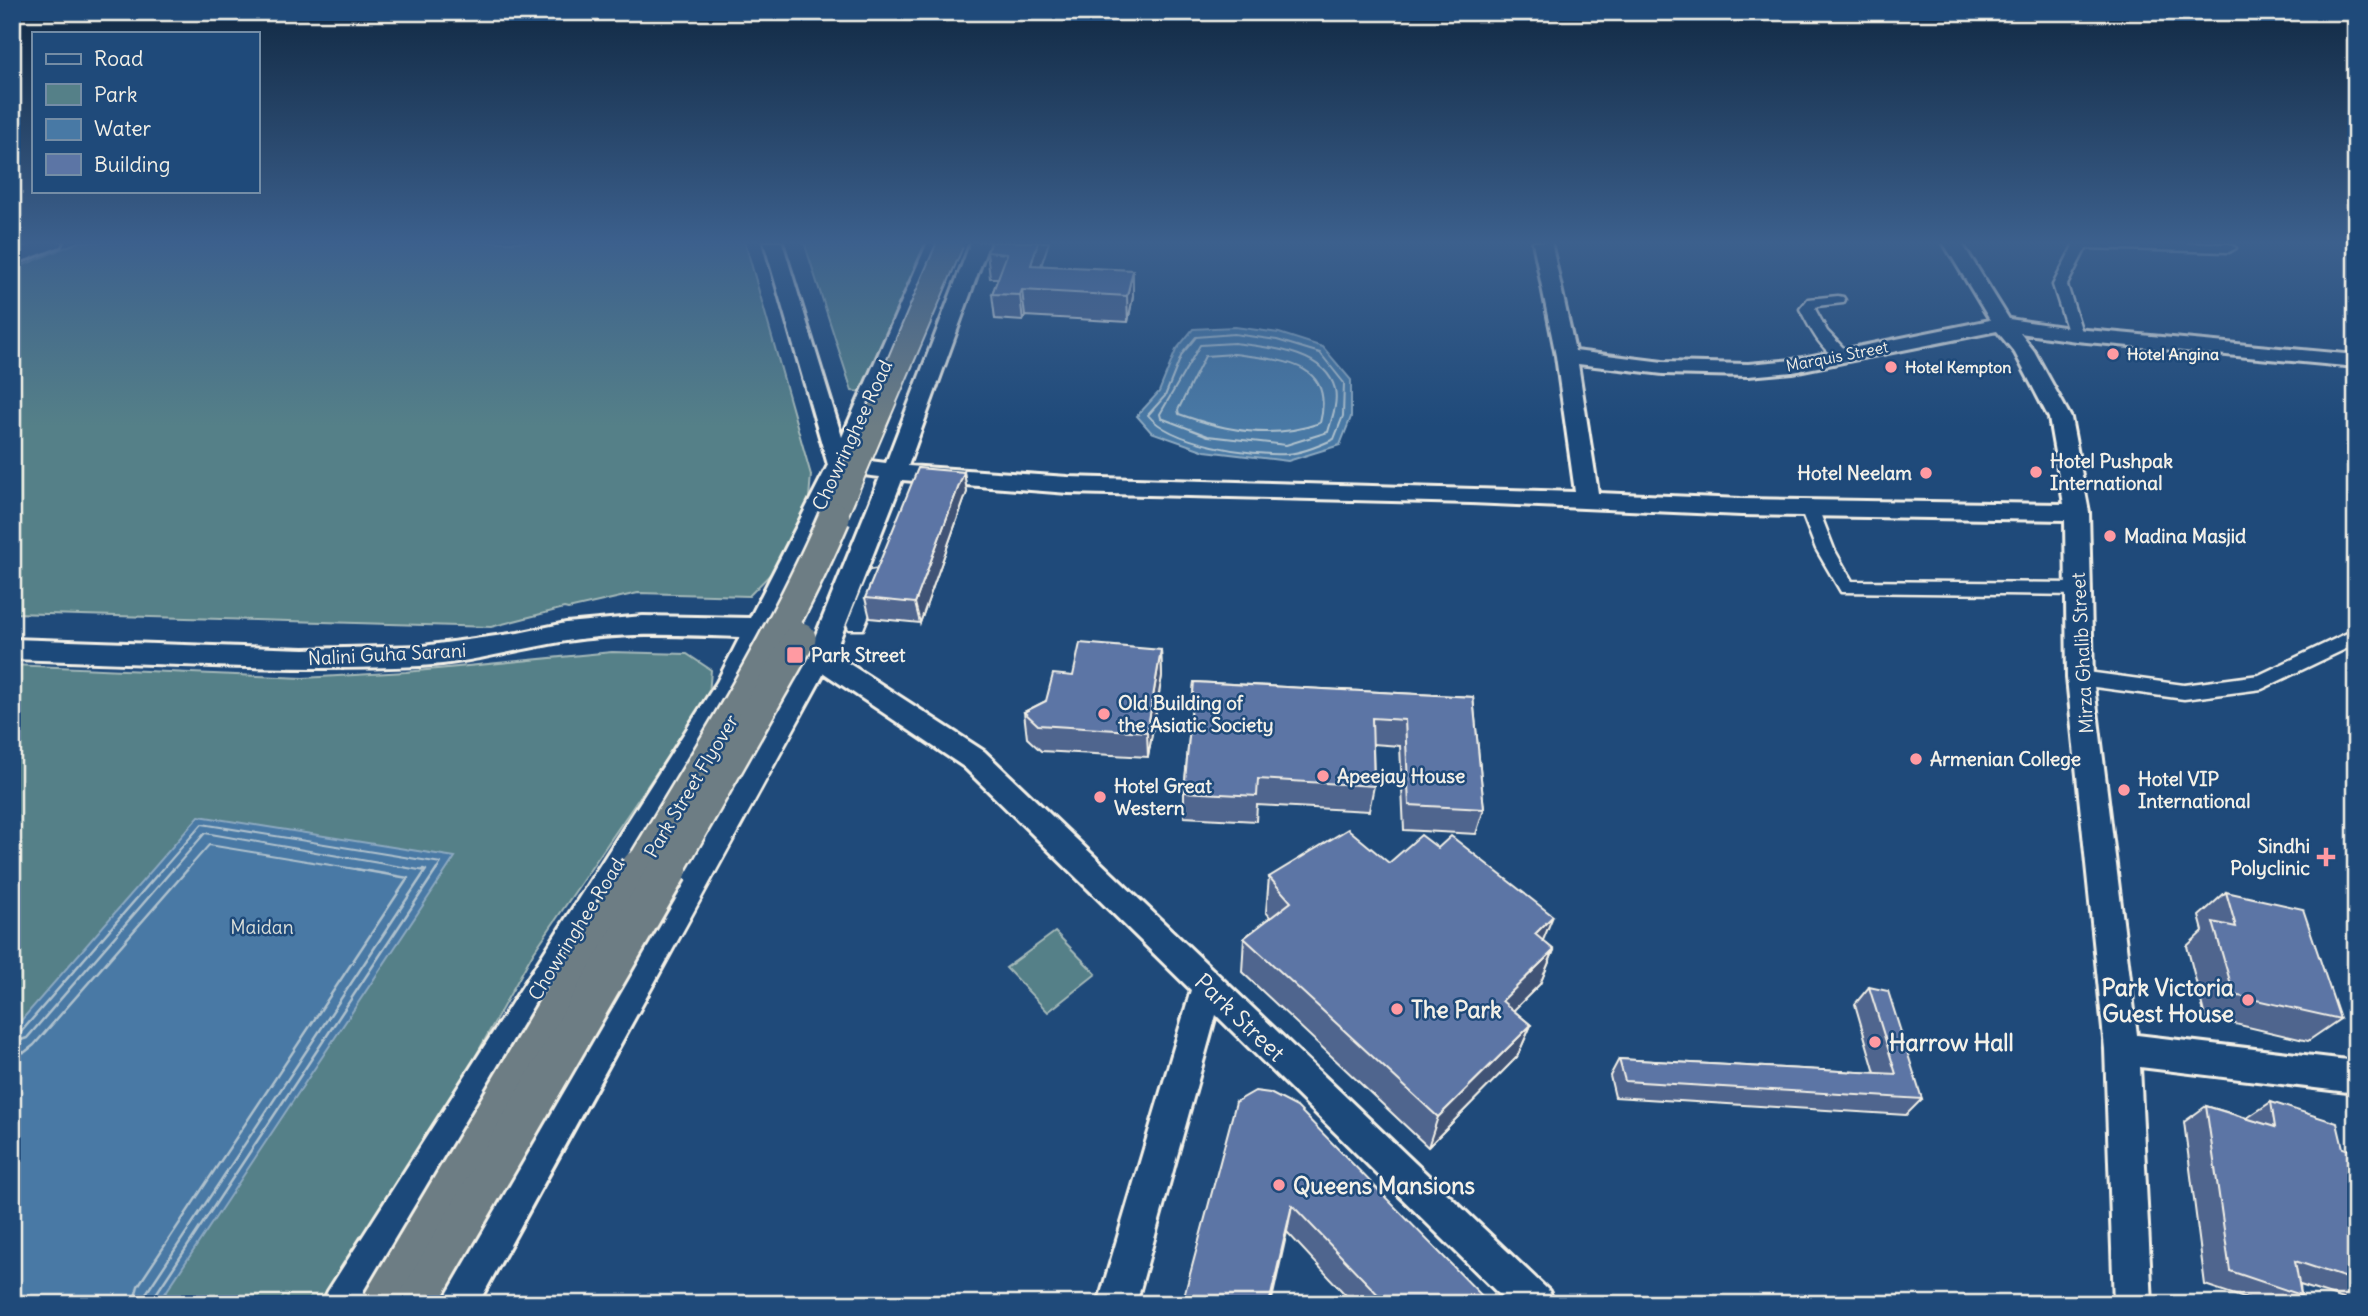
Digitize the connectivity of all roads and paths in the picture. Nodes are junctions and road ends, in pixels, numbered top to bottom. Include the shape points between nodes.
1 (791, 303) edge
2 (911, 303) edge
3 (925, 303) edge
4 (944, 303) edge
5 (961, 303) edge
6 (1555, 303) edge
7 (1812, 303) edge
8 (1990, 303) edge
9 (2066, 303) edge
10 (2003, 324) junction
11 (2076, 335) junction
12 (1842, 355) junction
13 (1566, 356) junction
14 (2356, 361) edge
15 (839, 464) junction
16 (908, 478) junction
17 (1588, 501) junction
18 (1809, 508) junction
19 (2077, 512) junction
20 (881, 562) edge
21 (2079, 589) junction
22 (856, 624) dead end
23 (759, 628) junction
24 (2356, 636) edge
25 (12, 649) edge
26 (820, 657) junction
27 (2080, 678) junction
28 (1208, 987) junction
29 (2122, 1049) junction
30 (2356, 1077) edge
31 (425, 1170) junction
32 (516, 1202) junction
33 (341, 1304) edge
34 (381, 1304) edge
35 (416, 1304) edge
36 (457, 1304) edge
37 (1117, 1304) edge
38 (1536, 1304) edge
39 (2133, 1304) edge

1 - 15 main road
2 - 15 main road, Chowringhee Road
3 - 34 main road, Park Street Flyover, bridge via 806,584 757,676
4 - 35 main road, Park Street Flyover, bridge via 827,586 779,679
5 - 16 main road
6 - 13 main road
7 - 12 street via 1807,309
8 - 10 main road, Mirza Ghalib Street
9 - 11 street
10 - 11 main road, Marquis Street
10 - 12 main road, Marquis Street
10 - 19 main road, Mirza Ghalib Street via 2024,351 2060,418
11 - 14 main road, Marquis Street
12 - 13 main road, Marquis Street via 1791,366 1714,370
13 - 17 main road
15 - 16 main road
15 - 23 main road, Chowringhee Road
16 - 17 main road
16 - 26 main road
17 - 18 main road
18 - 19 main road
18 - 21 street via 1847,587
19 - 21 main road, Mirza Ghalib Street
20 - 22 street
21 - 27 main road, Mirza Ghalib Street
23 - 25 main road, Nalini Guha Sarani via 643,625 566,632 423,656 317,659
23 - 26 main road, Park Street
23 - 31 main road, Chowringhee Road via 728,688
24 - 27 street via 2262,682 2185,692
26 - 28 main road, Park Street via 974,759
26 - 32 main road
27 - 29 main road, Mirza Ghalib Street
28 - 37 main road
28 - 38 main road, Park Street
29 - 30 main road
29 - 39 main road, Mirza Ghalib Street
31 - 32 main road via 459,1154 491,1156 512,1172
31 - 33 main road, Chowringhee Road
32 - 36 main road

